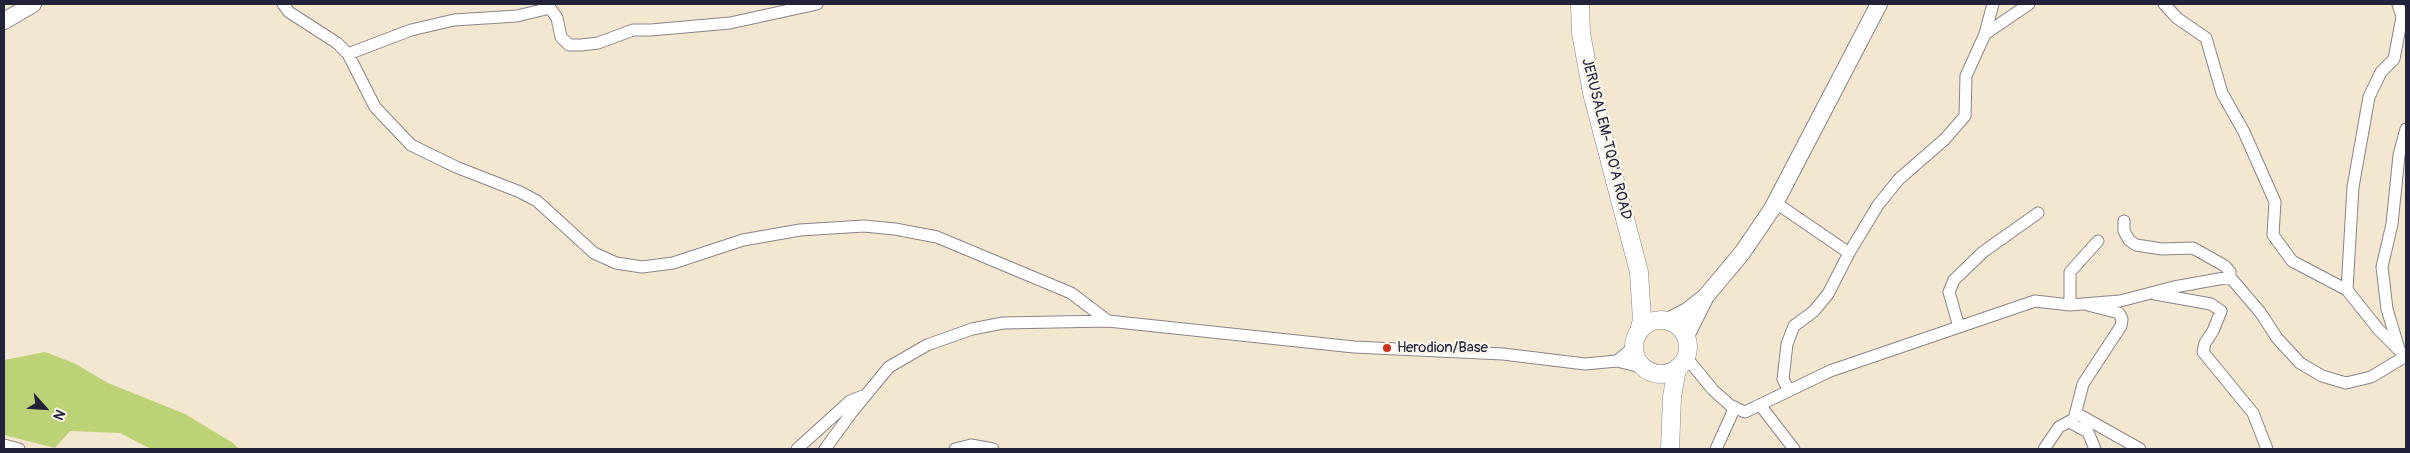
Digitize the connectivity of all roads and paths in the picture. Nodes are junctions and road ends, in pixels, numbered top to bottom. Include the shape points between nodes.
1 (33, 4) edge
2 (283, 4) edge
3 (817, 4) edge
4 (1878, 4) edge
5 (1993, 4) edge
6 (2029, 4) edge
7 (2164, 4) edge
8 (2398, 4) edge
9 (798, 6) edge
10 (1579, 6) edge
11 (4, 21) edge
12 (1985, 34) junction
13 (348, 54) junction
14 (2406, 129) edge
15 (1776, 203) junction
16 (2038, 213) dead end
17 (2124, 221) dead end
18 (2098, 241) dead end
19 (1848, 253) junction
20 (1639, 272) junction
21 (2230, 278) junction
22 (2347, 290) junction
23 (2150, 294) junction
24 (1706, 296) junction
25 (2076, 304) junction
26 (1668, 320) junction
27 (1108, 321) junction
28 (1959, 327) junction
29 (1637, 335) junction
30 (1686, 336) junction
31 (2404, 354) edge
32 (1617, 362) junction
33 (1681, 363) junction
34 (1652, 371) junction
35 (1789, 391) junction
36 (864, 395) junction
37 (1672, 397) junction
38 (1760, 405) junction
39 (1734, 408) junction
40 (2072, 418) junction
41 (4, 445) edge
42 (19, 449) edge
43 (797, 449) edge
44 (825, 449) edge
45 (955, 449) edge
46 (993, 449) edge
47 (1670, 449) edge
48 (1716, 449) edge
49 (1794, 449) edge
50 (2044, 449) edge
51 (2095, 449) edge
52 (2140, 449) edge
53 (2267, 449) edge

1 - 11 street
2 - 13 street via 289,12 337,43
3 - 9 street
4 - 15 street
5 - 12 street
6 - 12 street
7 - 22 street via 2177,18 2206,38 2222,92 2275,202 2273,235 2292,261
8 - 22 street via 2402,17 2394,59 2381,72 2369,97 2353,187
9 - 13 street via 730,23 633,30 581,46 569,45 561,37 550,8 517,16 454,20 411,30
10 - 20 main road, JERUSALEM-TQO'A ROAD via 1592,93
12 - 19 street via 1966,76 1965,116 1945,139 1899,179 1878,205
13 - 27 street via 376,107 411,145 537,201 594,253 616,262 642,267 672,264 743,240 800,230 864,226 895,229 937,237 1071,293
14 - 31 street via 2382,267 2387,309
15 - 19 street
15 - 24 street via 1742,253
16 - 28 street via 1983,252 1954,280 1949,292
17 - 21 street via 2124,231 2136,245 2162,249 2193,248 2225,266
18 - 25 street via 2070,272
19 - 35 street via 1828,294 1814,311 1794,326 1787,344 1783,379
20 - 26 main road, JERUSALEM-TQO'A ROAD via 1656,310
20 - 29 main road, JERUSALEM-TQO'A ROAD via 1642,320
21 - 23 street
21 - 31 street via 2260,312 2277,338 2300,362 2322,376 2346,383 2371,377
22 - 31 street via 2378,330
23 - 25 street via 2120,301
23 - 53 street via 2212,304 2221,311 2205,343 2204,352 2253,413
24 - 26 street via 1687,311
24 - 30 street
25 - 28 street via 2035,301
25 - 40 street via 2119,314 2122,319 2116,335 2083,384
26 - 29 main road via 1653,321
26 - 30 main road
27 - 32 street via 1354,347 1502,354 1585,364
27 - 36 street via 1029,322 972,329 927,345 889,367
28 - 35 street via 1830,371
29 - 32 street via 1629,351
29 - 34 main road via 1636,356
30 - 33 main road via 1688,344
32 - 34 street
33 - 34 main road
33 - 37 main road
33 - 39 street
34 - 37 main road
35 - 38 street
36 - 43 street via 850,401
36 - 44 street
37 - 47 main road
38 - 39 street via 1746,412
38 - 49 street
39 - 48 street
40 - 50 street via 2055,431
40 - 51 street via 2088,432
40 - 52 street
41 - 42 street
45 - 46 street via 970,445

